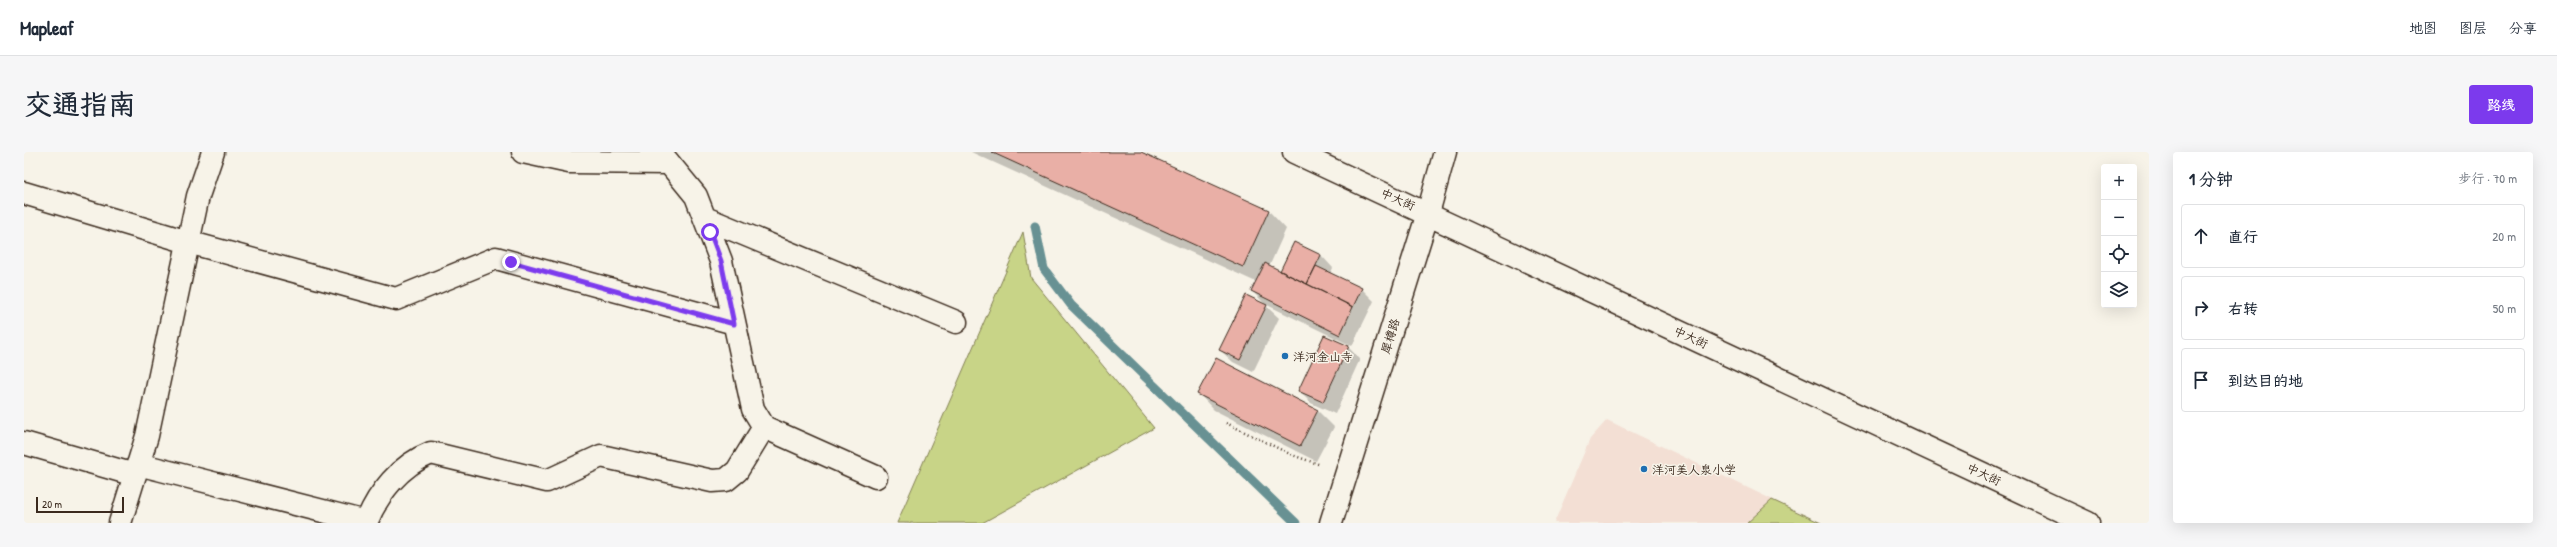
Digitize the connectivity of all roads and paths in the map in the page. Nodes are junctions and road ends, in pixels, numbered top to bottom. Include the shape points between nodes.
1 (213, 152) edge
2 (523, 152) edge
3 (1294, 152) edge
4 (1445, 152) edge
5 (664, 157) edge
6 (24, 193) edge
7 (1428, 213) junction
8 (705, 218) junction
9 (188, 242) junction
10 (956, 322) dead end
11 (734, 324) junction
12 (1226, 423) dead end
13 (764, 427) junction
14 (24, 443) edge
15 (137, 469) junction
16 (1346, 474) junction
17 (876, 477) dead end
18 (1332, 521) edge
19 (366, 522) edge
20 (120, 523) edge
21 (2088, 523) edge

1 - 9 street via 198,196
2 - 5 street via 569,162
3 - 7 street, 中大街
4 - 7 street, 犀樽路
5 - 8 street via 696,196
6 - 9 street
7 - 16 street, 犀樽路
7 - 21 street, 中大街
8 - 10 street
8 - 11 street via 721,261
9 - 11 street via 396,299 496,258
9 - 15 street
11 - 13 street via 753,409
12 - 16 path via 1292,455
13 - 17 street
13 - 19 street via 737,471 726,480 712,481 601,456 547,481 431,453 415,459 398,474 373,506
14 - 15 street
15 - 19 street
15 - 20 street
16 - 18 street, 犀樽路

